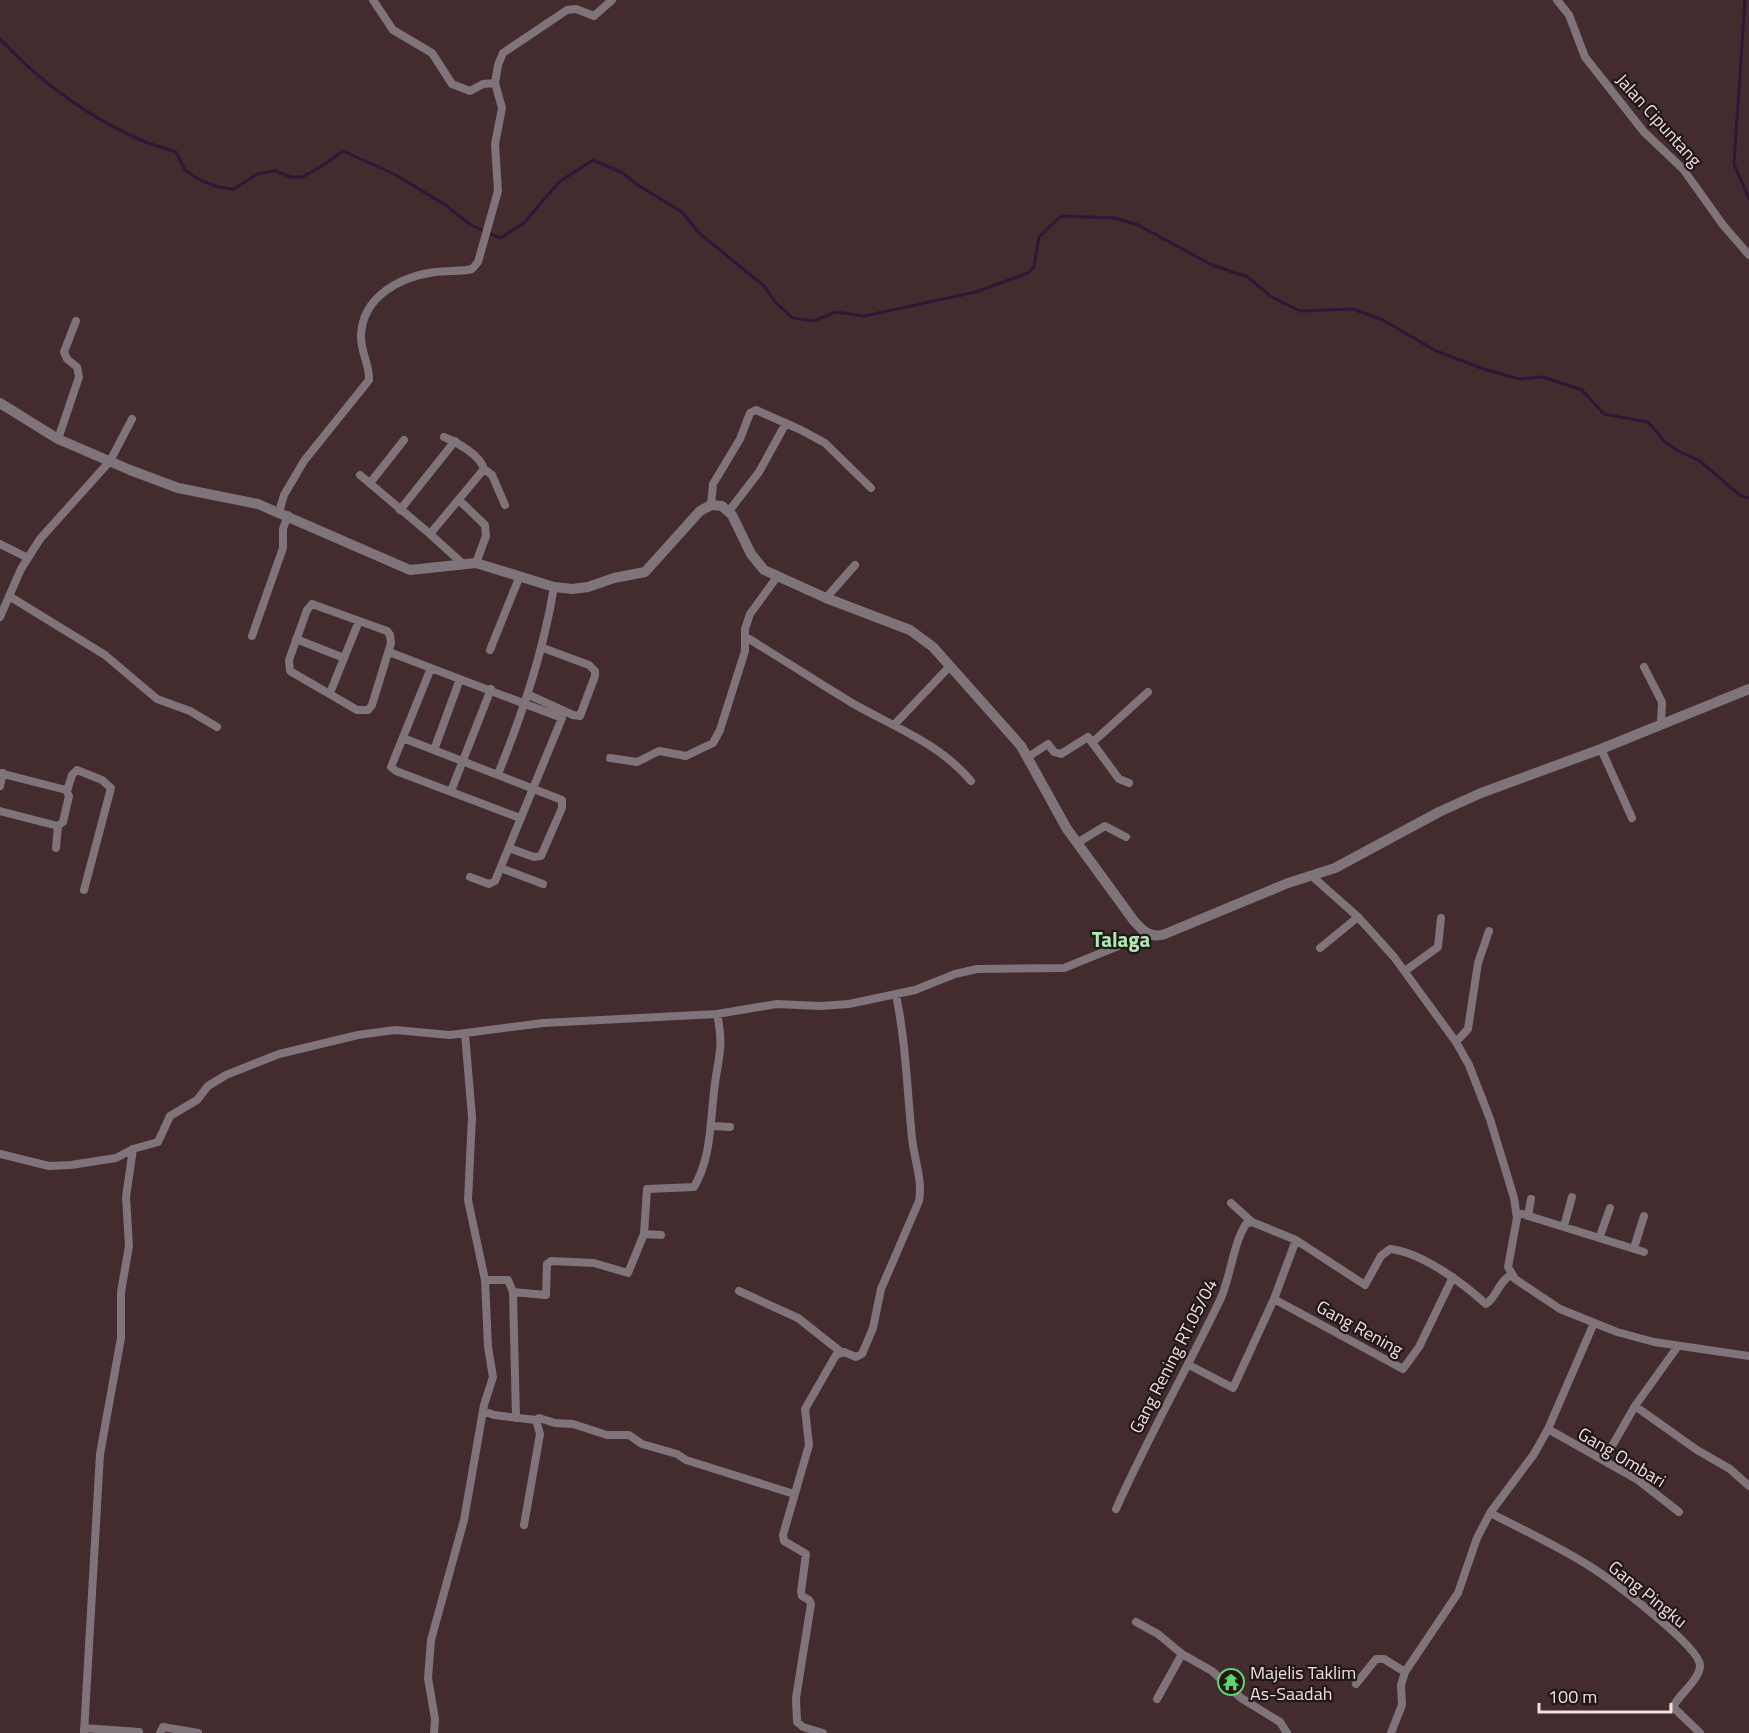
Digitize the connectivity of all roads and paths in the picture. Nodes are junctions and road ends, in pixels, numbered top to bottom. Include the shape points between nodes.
1 (373, 0) edge
2 (612, 0) edge
3 (1557, 0) edge
4 (495, 83) junction
5 (1749, 255) edge
6 (76, 321) dead end
7 (0, 403) edge
8 (132, 419) dead end
9 (786, 423) junction
10 (444, 437) dead end
11 (58, 439) junction
12 (404, 440) dead end
13 (455, 441) junction
14 (110, 461) junction
15 (484, 469) junction
16 (360, 475) dead end
17 (369, 483) junction
18 (871, 488) dead end
19 (459, 500) junction
20 (504, 505) dead end
21 (711, 506) junction
22 (400, 510) junction
23 (729, 511) junction
24 (283, 513) junction
25 (430, 534) junction
26 (0, 544) edge
27 (27, 558) junction
28 (476, 563) junction
29 (463, 564) junction
30 (855, 565) dead end
31 (519, 578) junction
32 (777, 578) junction
33 (554, 587) junction
34 (9, 596) junction
35 (826, 598) junction
36 (0, 617) edge
37 (359, 621) junction
38 (252, 636) dead end
39 (746, 637) junction
40 (296, 639) junction
41 (543, 648) junction
42 (490, 650) dead end
43 (389, 652) junction
44 (344, 658) junction
45 (950, 666) junction
46 (1644, 667) dead end
47 (431, 668) junction
48 (460, 679) junction
49 (491, 689) junction
50 (1749, 689) edge
51 (1148, 692) dead end
52 (330, 693) junction
53 (528, 699) junction
54 (563, 715) junction
55 (1662, 723) junction
56 (894, 724) junction
57 (217, 727) dead end
58 (403, 738) junction
59 (1093, 742) junction
60 (1601, 749) junction
61 (434, 750) junction
62 (1028, 757) junction
63 (610, 758) dead end
64 (464, 762) junction
65 (1, 773) edge
66 (498, 774) junction
67 (971, 781) dead end
68 (1129, 783) dead end
69 (0, 786) edge
70 (533, 787) junction
71 (67, 791) junction
72 (451, 791) junction
73 (0, 811) edge
74 (520, 818) junction
75 (1632, 818) dead end
76 (58, 826) junction
77 (1126, 837) dead end
78 (1077, 843) junction
79 (56, 848) dead end
80 (508, 848) junction
81 (501, 868) junction
82 (470, 877) dead end
83 (1313, 877) junction
84 (543, 884) dead end
85 (84, 890) dead end
86 (1358, 917) junction
87 (1441, 918) dead end
88 (1489, 931) dead end
89 (1148, 934) junction
90 (1320, 948) dead end
91 (1405, 971) junction
92 (896, 995) junction
93 (717, 1014) junction
94 (465, 1034) junction
95 (1456, 1042) junction
96 (712, 1126) junction
97 (730, 1127) dead end
98 (133, 1149) junction
99 (0, 1154) edge
100 (1572, 1197) dead end
101 (1531, 1199) dead end
102 (1231, 1203) dead end
103 (1610, 1208) dead end
104 (1516, 1212) junction
105 (1644, 1215) dead end
106 (1528, 1216) junction
107 (1252, 1222) junction
108 (1564, 1226) junction
109 (644, 1234) junction
110 (661, 1235) dead end
111 (1600, 1236) junction
112 (1296, 1240) junction
113 (1634, 1248) junction
114 (1644, 1252) dead end
115 (1511, 1275) junction
116 (1453, 1277) junction
117 (485, 1280) junction
118 (739, 1291) dead end
119 (513, 1292) junction
120 (1274, 1299) junction
121 (1594, 1323) junction
122 (1678, 1346) junction
123 (841, 1352) junction
124 (1749, 1356) edge
125 (1189, 1365) junction
126 (1635, 1406) junction
127 (483, 1411) junction
128 (516, 1418) junction
129 (536, 1420) junction
130 (1548, 1429) junction
131 (1604, 1460) junction
132 (1749, 1486) edge
133 (794, 1494) junction
134 (1116, 1509) dead end
135 (1679, 1512) dead end
136 (1490, 1513) junction
137 (524, 1525) dead end
138 (1136, 1622) dead end
139 (1182, 1654) junction
140 (1405, 1672) junction
141 (1356, 1684) dead end
142 (1157, 1699) dead end
143 (84, 1731) edge
144 (139, 1731) dead end
145 (160, 1733) edge
146 (198, 1733) edge
147 (434, 1733) edge
148 (823, 1733) edge
149 (1287, 1733) edge
150 (1391, 1733) edge
151 (1700, 1733) edge

1 - 4 street via 393,30 432,53 452,84 470,91
2 - 4 street via 594,15 567,10 503,53
3 - 5 street, Jalan Cipuntang via 1569,15 1585,57 1644,132 1683,168
4 - 24 street via 502,108 495,144 498,191 478,262 468,270 433,272 401,282 372,302 361,335 369,381 304,461 284,495
6 - 11 street via 64,352 77,367 79,377
7 - 11 street
8 - 14 street
9 - 18 street via 825,444
9 - 21 street via 764,412 750,413 740,439 713,484
9 - 23 street via 759,472
10 - 13 street
11 - 14 street
12 - 17 street
13 - 15 street via 482,462
13 - 22 street
14 - 24 street via 167,484
14 - 27 street via 51,525
15 - 19 street
15 - 20 street via 492,475
16 - 17 street
17 - 22 street
19 - 25 street
19 - 28 street via 485,525 486,536
21 - 23 street via 719,505
21 - 33 street via 695,516 645,572 579,589
22 - 25 street
23 - 32 street via 755,560
24 - 29 street via 403,568 425,570
24 - 38 street via 282,552
25 - 29 street
26 - 27 street
27 - 34 street
28 - 29 street
28 - 31 street
30 - 35 street
31 - 33 street
31 - 42 street
32 - 35 street
32 - 39 street via 750,614
33 - 41 street
34 - 36 street
34 - 57 street via 105,655 157,699 190,711
35 - 45 street via 922,636
37 - 40 street via 312,604
37 - 43 street via 387,631 392,639
37 - 44 street
39 - 56 street
39 - 63 street via 720,730 710,746 686,756 655,752 637,762
40 - 44 street
40 - 52 street via 289,660 290,671
41 - 53 street
41 - 54 street via 589,665 595,671 580,716
43 - 47 street
43 - 52 street via 368,710 357,710
44 - 52 street
45 - 56 street
45 - 62 street
46 - 55 street via 1662,702
47 - 48 street
47 - 58 street
48 - 49 street
48 - 61 street
49 - 53 street
49 - 64 street
50 - 55 street
51 - 59 street
53 - 54 street
53 - 66 street
54 - 70 street
55 - 60 street
56 - 67 street via 939,750
58 - 61 street
58 - 72 street via 392,762 393,769
59 - 62 street via 1085,737 1061,754 1046,744
59 - 68 street via 1119,779
60 - 75 street
60 - 83 street via 1458,802
61 - 64 street
62 - 78 street
64 - 66 street
64 - 72 street
65 - 69 street
65 - 71 street
66 - 70 street
70 - 74 street
70 - 80 street via 561,799 562,808 542,856
71 - 76 street via 65,815
71 - 85 street via 77,770 111,788
72 - 74 street
73 - 76 street
74 - 80 street
76 - 79 street
77 - 78 street via 1105,826
78 - 89 street via 1134,921
80 - 81 street
81 - 82 street via 489,884
81 - 84 street
83 - 86 street
83 - 89 street via 1288,883 1161,936
86 - 90 street
86 - 91 street
87 - 91 street via 1438,947
88 - 95 street via 1478,963 1468,1029
89 - 92 street via 1064,968 977,969
91 - 95 street
92 - 93 street via 828,1006 767,1005
92 - 123 street via 921,1194 881,1289 873,1328 862,1354 856,1357
93 - 94 street via 532,1024
93 - 96 street via 722,1047
94 - 98 street via 386,1030 279,1054 210,1083 196,1100 170,1116 158,1142
94 - 117 street via 472,1117 468,1200
95 - 104 street via 1490,1119
96 - 97 street
96 - 109 street via 694,1187 647,1189
98 - 99 street via 111,1160 64,1166
98 - 143 street via 126,1197 129,1246 121,1292 121,1338 100,1455
100 - 108 street
101 - 106 street
102 - 107 street
103 - 111 street
104 - 106 street
104 - 115 street
105 - 113 street
106 - 108 street
107 - 112 street
107 - 125 street, Gang Rening RT.05/04 via 1245,1225 1227,1284
108 - 111 street
109 - 110 street
109 - 119 street via 628,1274 594,1263 551,1261 547,1264 546,1295
111 - 113 street
112 - 116 street via 1365,1285 1381,1256 1390,1249
112 - 120 street
113 - 114 street
115 - 116 street via 1501,1282 1488,1304
115 - 121 street via 1551,1304
116 - 120 street, Gang Rening via 1419,1347 1403,1368
117 - 119 street via 508,1280
117 - 127 street via 488,1347 494,1372
118 - 123 street via 798,1318
119 - 128 street
120 - 125 street via 1233,1388
121 - 122 street
121 - 130 street
122 - 124 street
122 - 126 street
123 - 133 street via 836,1354 805,1409 809,1441
125 - 134 street, Gang Rening RT.05/04 via 1138,1458
126 - 131 street
126 - 132 street via 1730,1468
127 - 128 street
127 - 147 street via 465,1514 430,1640 428,1678
128 - 129 street
129 - 133 street via 573,1424 617,1437 629,1435 642,1444 686,1460
129 - 137 street via 540,1434
130 - 131 street, Gang Ombari
130 - 136 street
131 - 135 street, Gang Ombari
133 - 148 street via 783,1539 806,1554 801,1592 811,1604 796,1718 800,1725
136 - 140 street via 1458,1593
136 - 151 street, Gang Pingku via 1593,1568 1683,1642 1700,1665 1697,1675 1673,1705
138 - 139 street
139 - 142 street
139 - 149 street via 1212,1671 1235,1694 1280,1722
140 - 141 street via 1384,1659 1376,1659
140 - 150 street via 1402,1705
143 - 144 street
145 - 146 street via 163,1727

